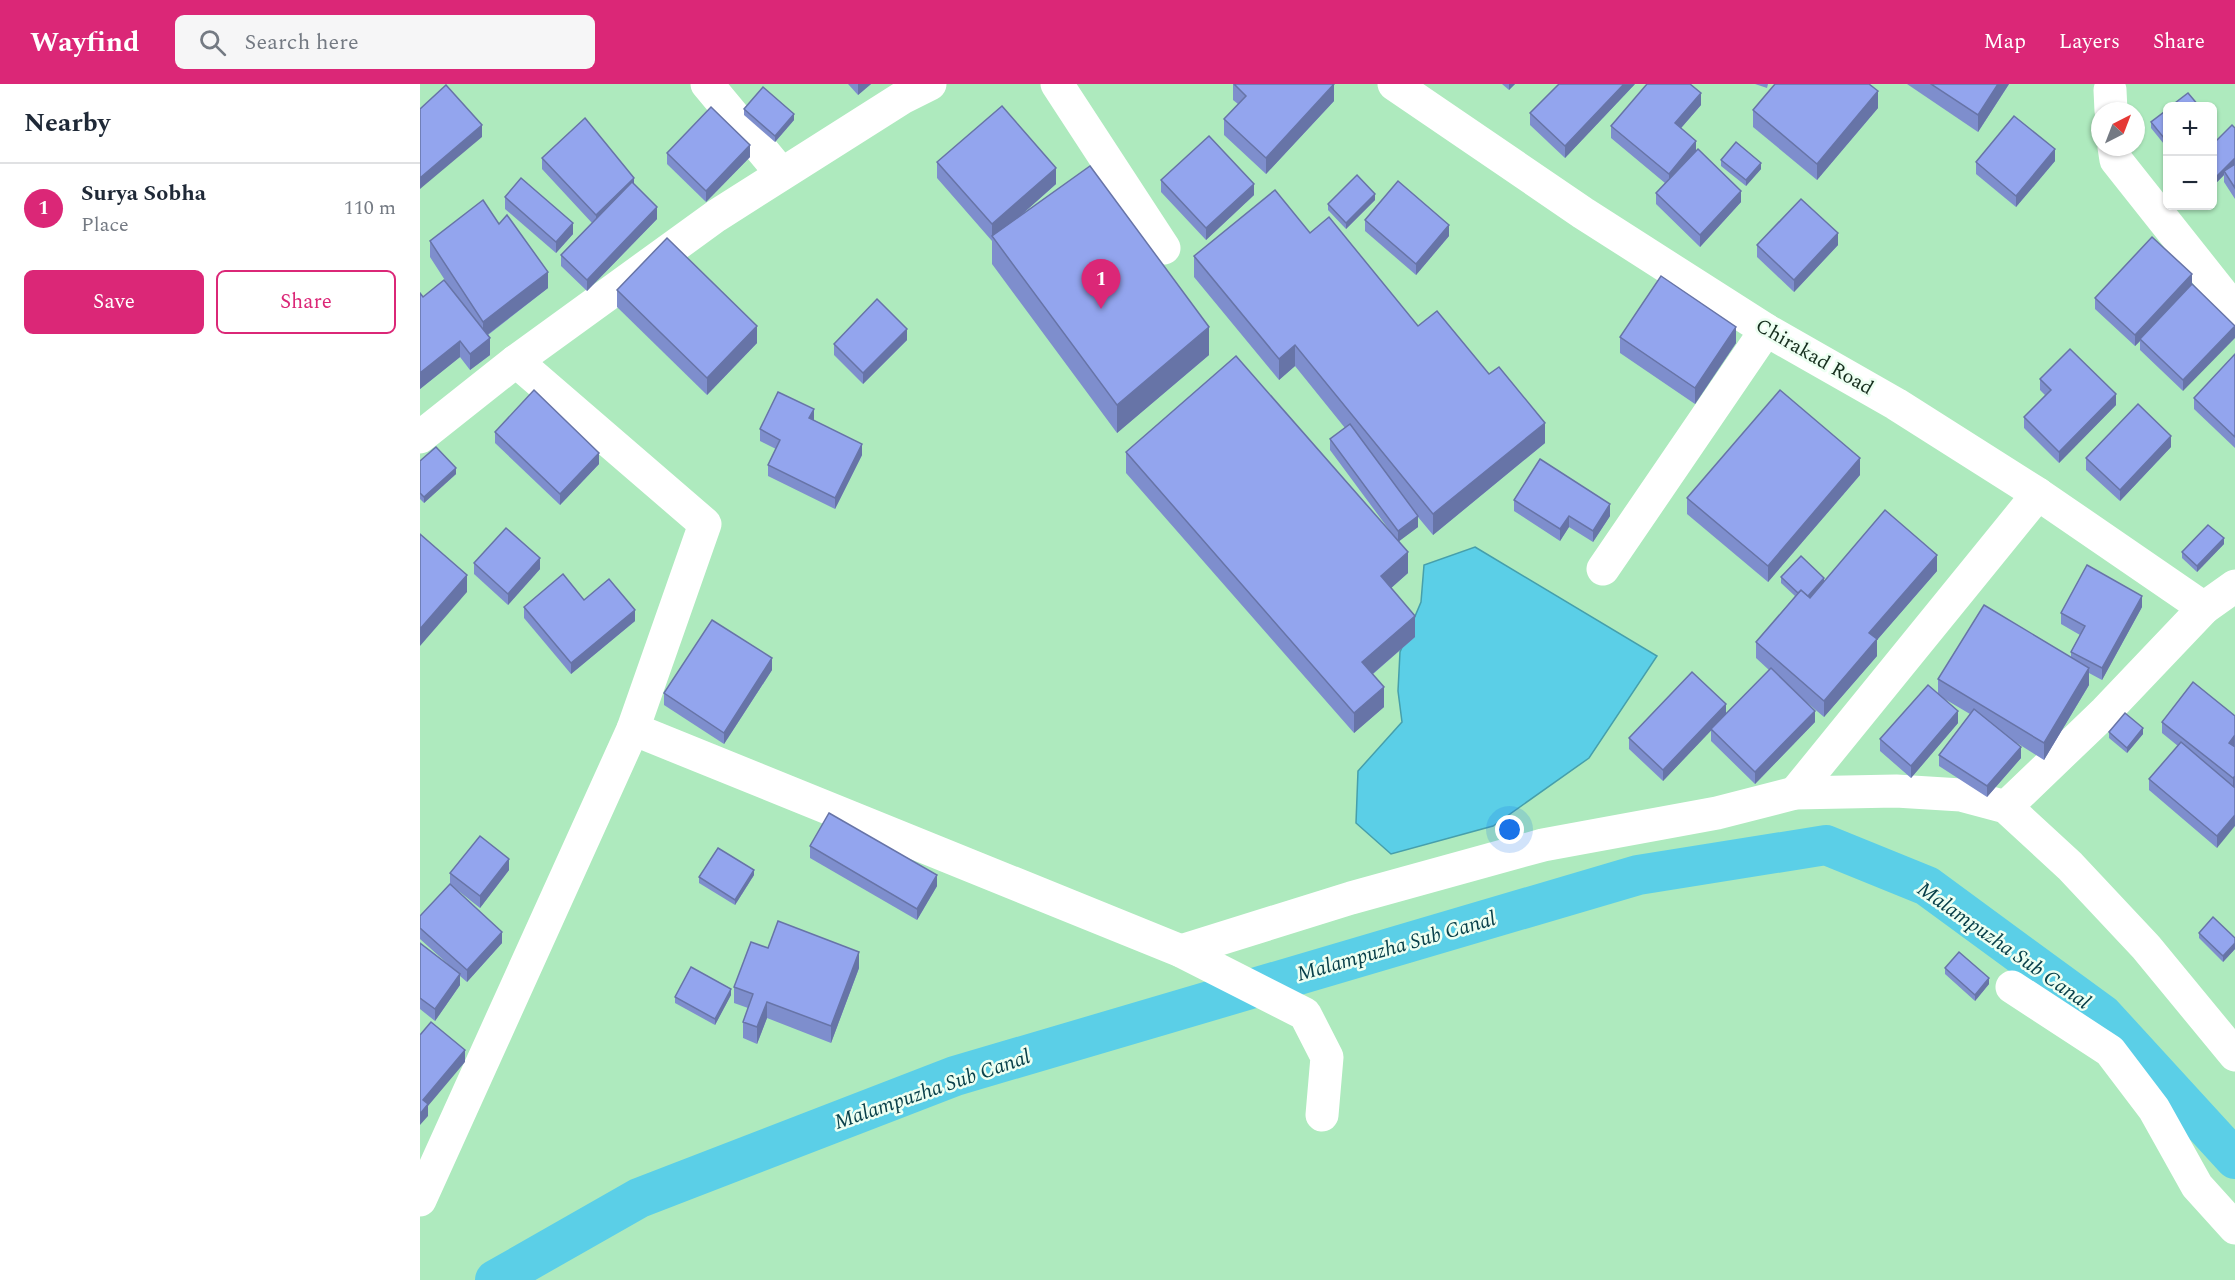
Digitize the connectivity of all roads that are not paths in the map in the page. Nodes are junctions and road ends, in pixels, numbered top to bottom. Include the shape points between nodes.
1 (707, 84) edge
2 (930, 84) edge
3 (1057, 84) edge
4 (1394, 84) edge
5 (2115, 156) edge
6 (781, 173) junction
7 (1164, 248) dead end
8 (2235, 310) edge
9 (1766, 330) junction
10 (516, 361) junction
11 (420, 438) edge
12 (2038, 494) junction
13 (1603, 569) dead end
14 (2235, 586) edge
15 (2204, 608) junction
16 (633, 729) junction
17 (1795, 793) junction
18 (2006, 807) junction
19 (1181, 951) junction
20 (2012, 987) dead end
21 (2235, 1054) edge
22 (1322, 1115) dead end
23 (420, 1200) edge
24 (2235, 1228) edge

1 - 6 street
2 - 6 street
3 - 7 street
4 - 9 street, Chirakad Road via 1583,213
5 - 8 street
6 - 10 street
9 - 12 street, Chirakad Road via 1896,404
9 - 13 street
10 - 11 street
10 - 16 street via 705,524
12 - 15 street, Chirakad Road
12 - 17 street
14 - 15 street
15 - 18 street via 2105,712
16 - 19 street
16 - 23 street
17 - 18 street via 1896,791 1961,795
17 - 19 street via 1717,813 1543,844
18 - 21 street via 2070,866 2146,947
19 - 22 street via 1305,1014 1327,1057
20 - 24 street via 2110,1051 2154,1109 2197,1186

